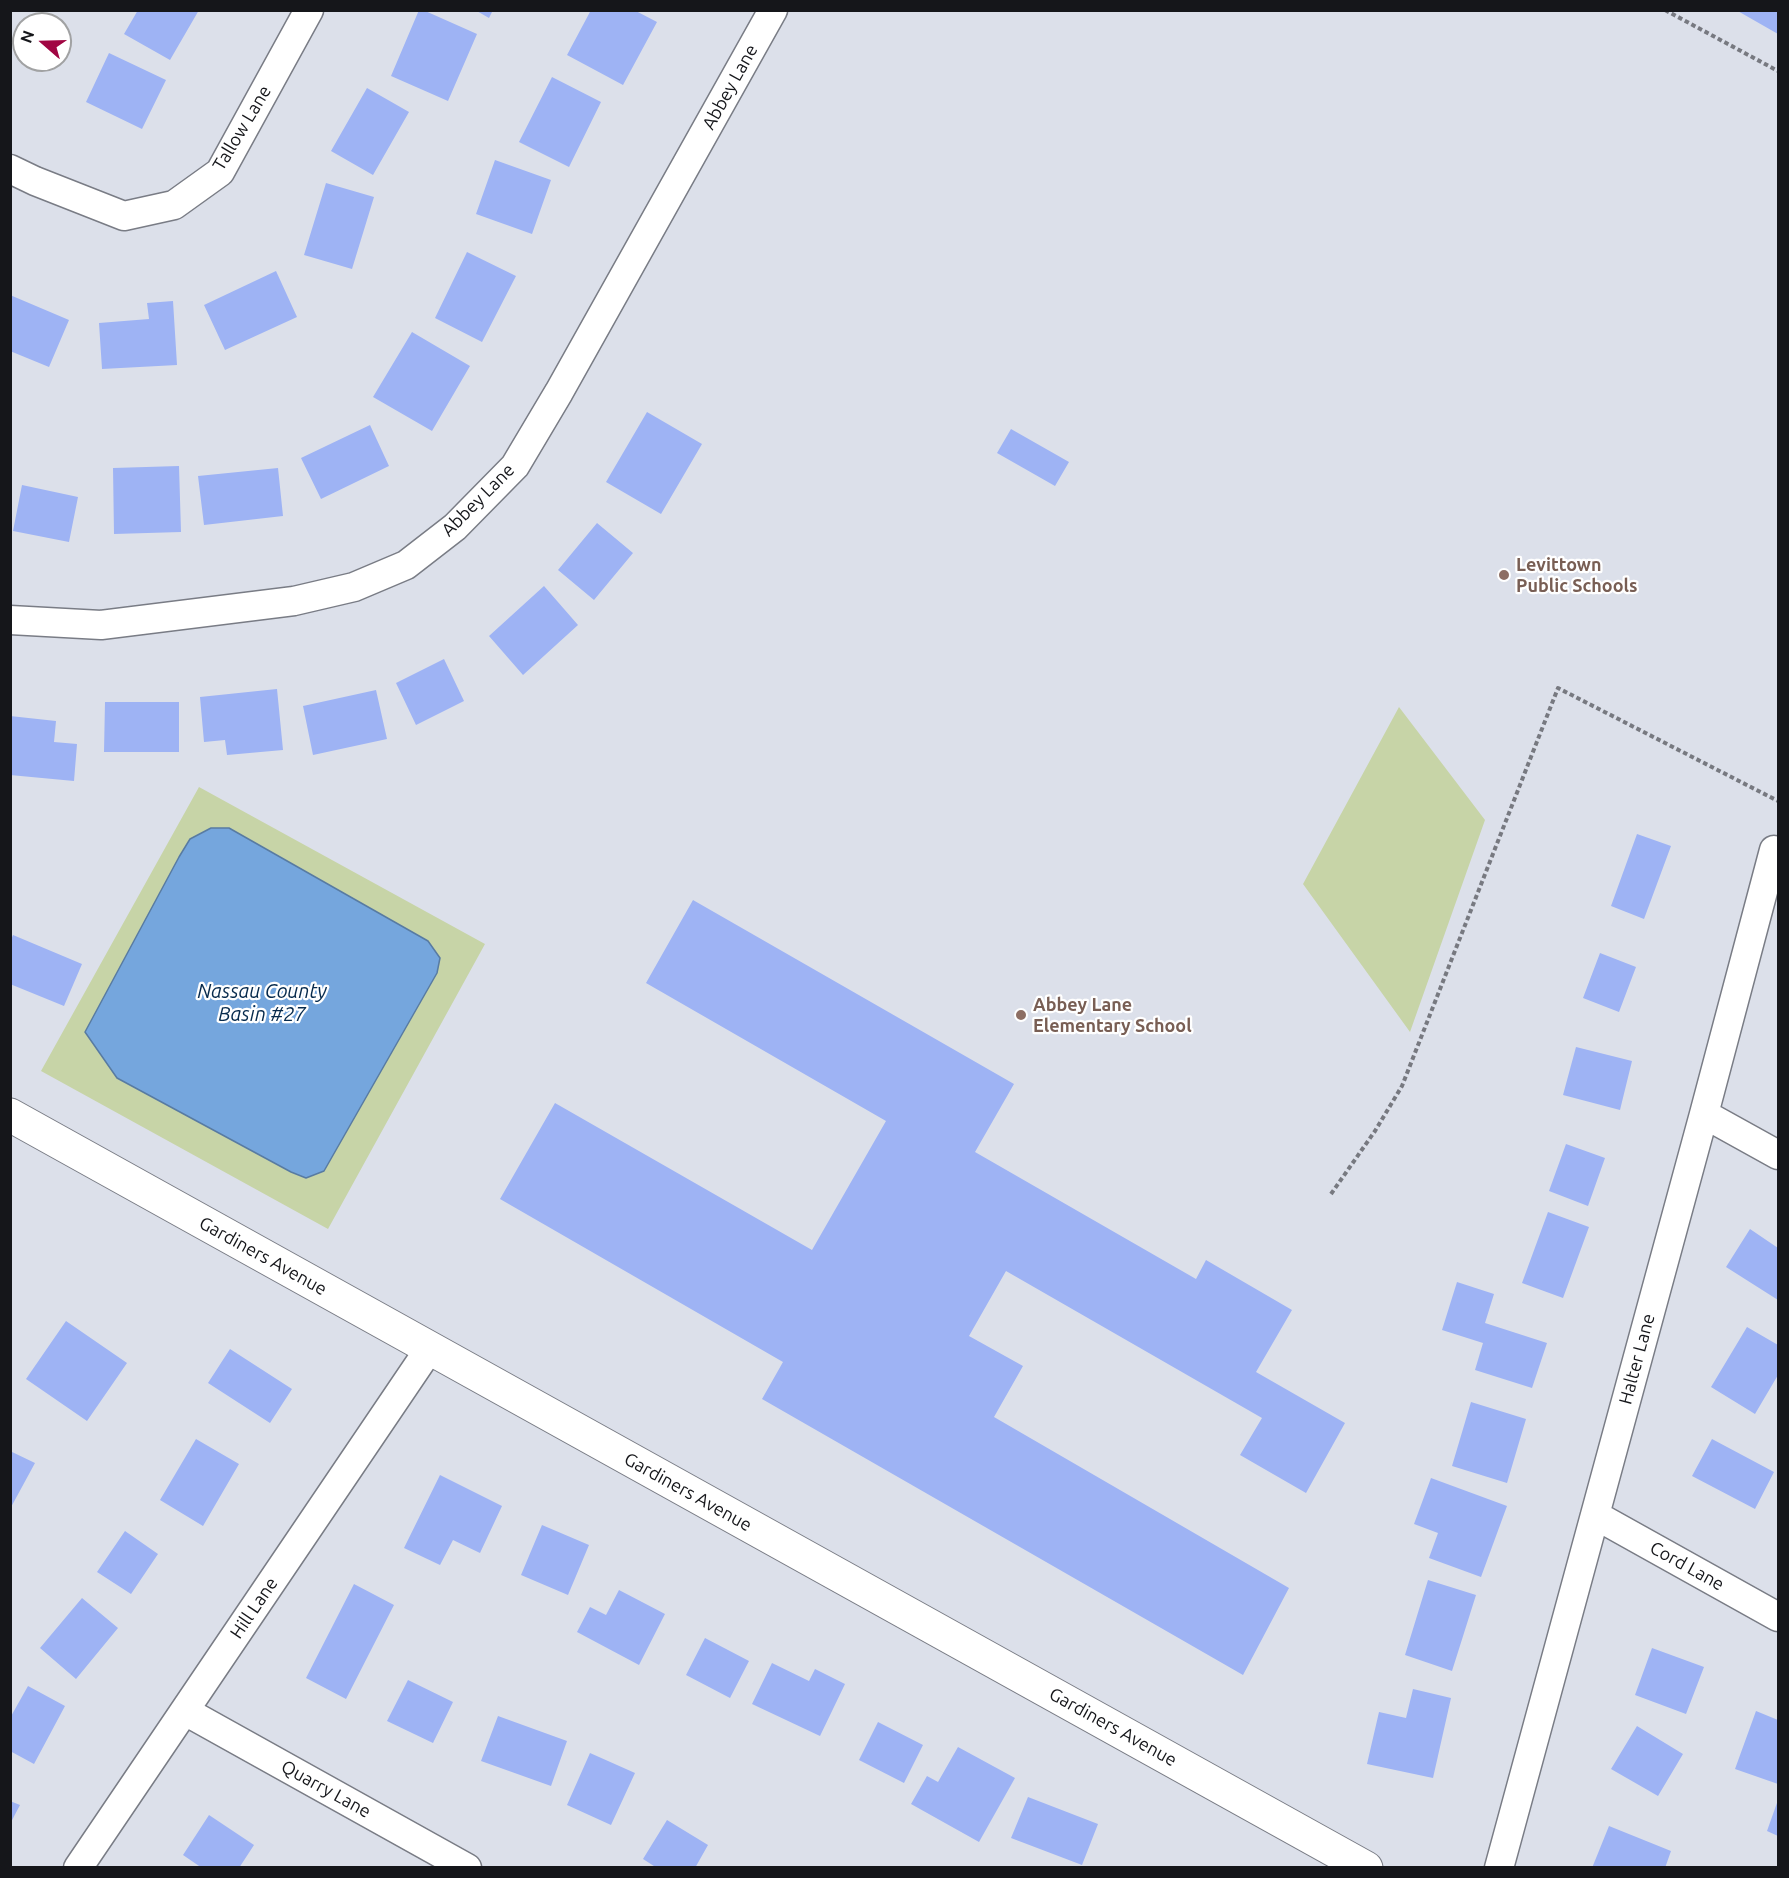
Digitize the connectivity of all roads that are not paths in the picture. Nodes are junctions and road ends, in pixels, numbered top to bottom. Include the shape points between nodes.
1 (309, 10) edge
2 (773, 10) edge
3 (10, 169) edge
4 (10, 620) edge
5 (1774, 850) dead end
6 (1704, 1114) junction
7 (10, 1115) edge
8 (1779, 1155) edge
9 (430, 1348) junction
10 (1595, 1515) junction
11 (1779, 1617) edge
12 (185, 1711) junction
13 (78, 1868) edge
14 (467, 1868) edge
15 (1366, 1868) edge
16 (1499, 1868) edge

1 - 3 street, Tallow Lane via 219,172 174,205 124,216
2 - 4 street, Abbey Lane via 515,466 447,533 406,565 354,587 294,601 101,626
5 - 6 street, Halter Lane
6 - 8 street
6 - 10 street, Halter Lane
7 - 9 main road, Gardiners Avenue
9 - 12 street, Hill Lane
9 - 15 main road, Gardiners Avenue
10 - 11 street, Cord Lane
10 - 16 street, Halter Lane
12 - 13 street, Hill Lane
12 - 14 street, Quarry Lane

